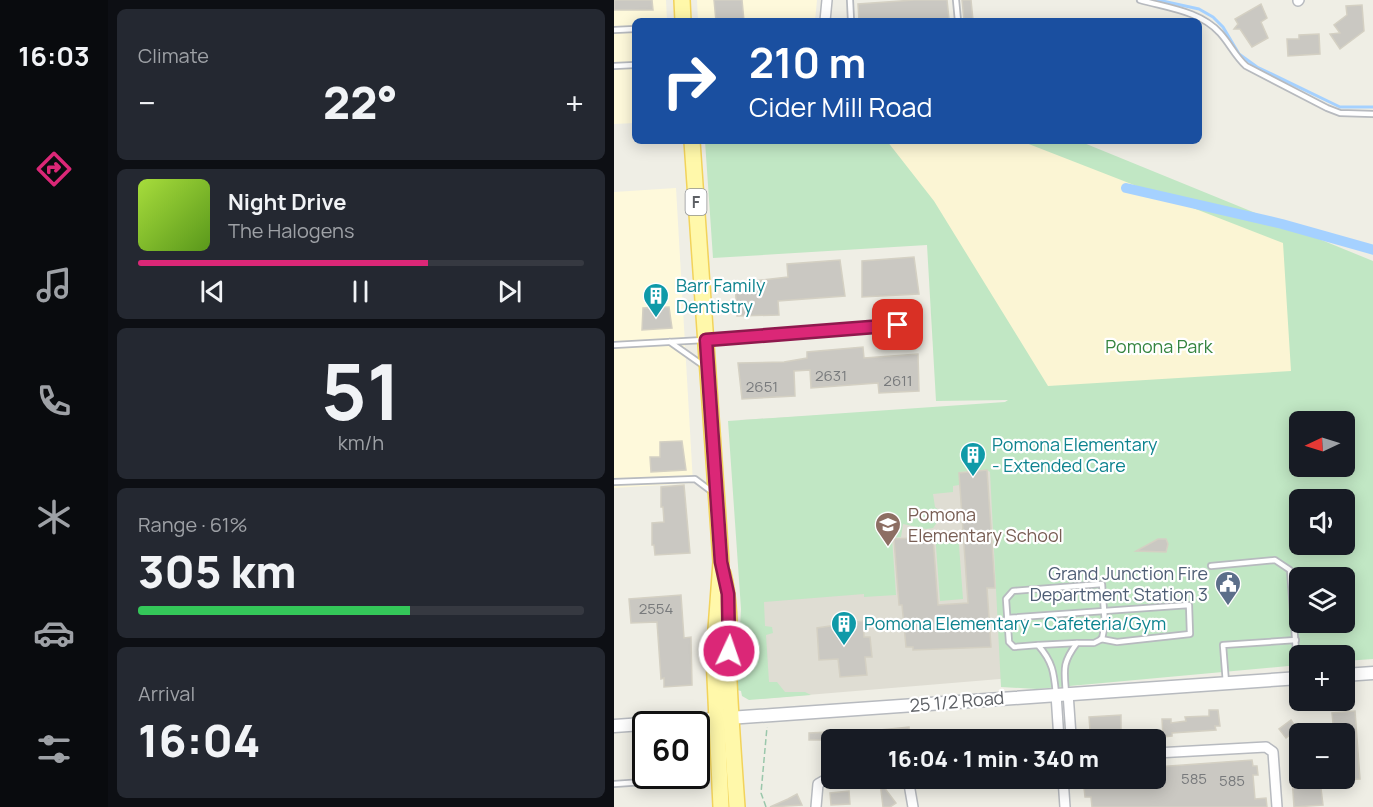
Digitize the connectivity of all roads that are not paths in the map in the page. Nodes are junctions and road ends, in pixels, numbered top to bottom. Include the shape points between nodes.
1 (682, 0) edge
2 (827, 0) edge
3 (850, 0) edge
4 (956, 0) edge
5 (1140, 0) edge
6 (683, 18) edge
7 (825, 18) edge
8 (851, 18) edge
9 (958, 18) edge
10 (1200, 18) edge
11 (1202, 19) edge
12 (632, 29) edge
13 (614, 30) edge
14 (632, 65) edge
15 (614, 66) edge
16 (1373, 114) edge
17 (692, 144) edge
18 (898, 325) dead end
19 (706, 340) junction
20 (670, 342) junction
21 (614, 345) edge
22 (708, 370) junction
23 (614, 482) edge
24 (717, 496) junction
25 (721, 562) junction
26 (1211, 566) dead end
27 (1104, 611) junction
28 (1007, 618) junction
29 (1101, 639) junction
30 (1295, 640) junction
31 (1078, 643) junction
32 (1038, 645) junction
33 (1296, 645) edge
34 (1373, 673) edge
35 (1355, 674) edge
36 (1289, 679) edge
37 (1226, 683) junction
38 (1063, 694) junction
39 (731, 716) junction
40 (715, 717) junction
41 (710, 718) edge
42 (632, 725) edge
43 (614, 726) edge
44 (1061, 729) edge
45 (1067, 729) edge
46 (1166, 752) edge
47 (821, 782) edge
48 (632, 783) edge
49 (614, 784) edge
50 (911, 789) edge
51 (1063, 789) edge
52 (721, 807) edge
53 (737, 807) edge
54 (816, 807) edge
55 (913, 807) edge
56 (1065, 807) edge
57 (1277, 807) edge

1 - 6 main road
2 - 7 street
3 - 8 lane
4 - 9 lane
5 - 10 lane
11 - 16 lane via 1223,35 1235,57 1246,66 1340,113
12 - 13 lane
14 - 15 lane
17 - 19 main road, F
18 - 19 street
19 - 20 lane
19 - 22 main road, F
20 - 21 lane
20 - 22 lane
22 - 24 main road, F
23 - 24 lane via 695,479
24 - 25 main road, F
25 - 39 main road, F via 728,594
25 - 40 main road, F via 715,625
26 - 30 lane via 1275,560 1290,570
27 - 28 lane
27 - 28 lane via 1102,584 1013,591 1006,599
27 - 29 lane
27 - 29 lane via 1188,605 1190,634 1117,642
28 - 32 lane via 1009,642 1014,647
29 - 31 lane
30 - 33 lane
30 - 37 lane via 1223,645
31 - 32 lane
31 - 38 lane via 1063,666
32 - 38 lane via 1051,661
34 - 35 street
36 - 37 street, 25 1/2 Road
37 - 38 street, 25 1/2 Road
38 - 39 street, 25 1/2 Road
38 - 44 street
38 - 45 street
39 - 40 street, 25 1/2 Road
39 - 53 main road, F
40 - 41 street, 25 1/2 Road
40 - 52 main road, F
42 - 43 street, 25 1/2 Road
46 - 57 street via 1266,747 1273,752
47 - 54 street
48 - 49 lane
50 - 55 street
51 - 56 street

